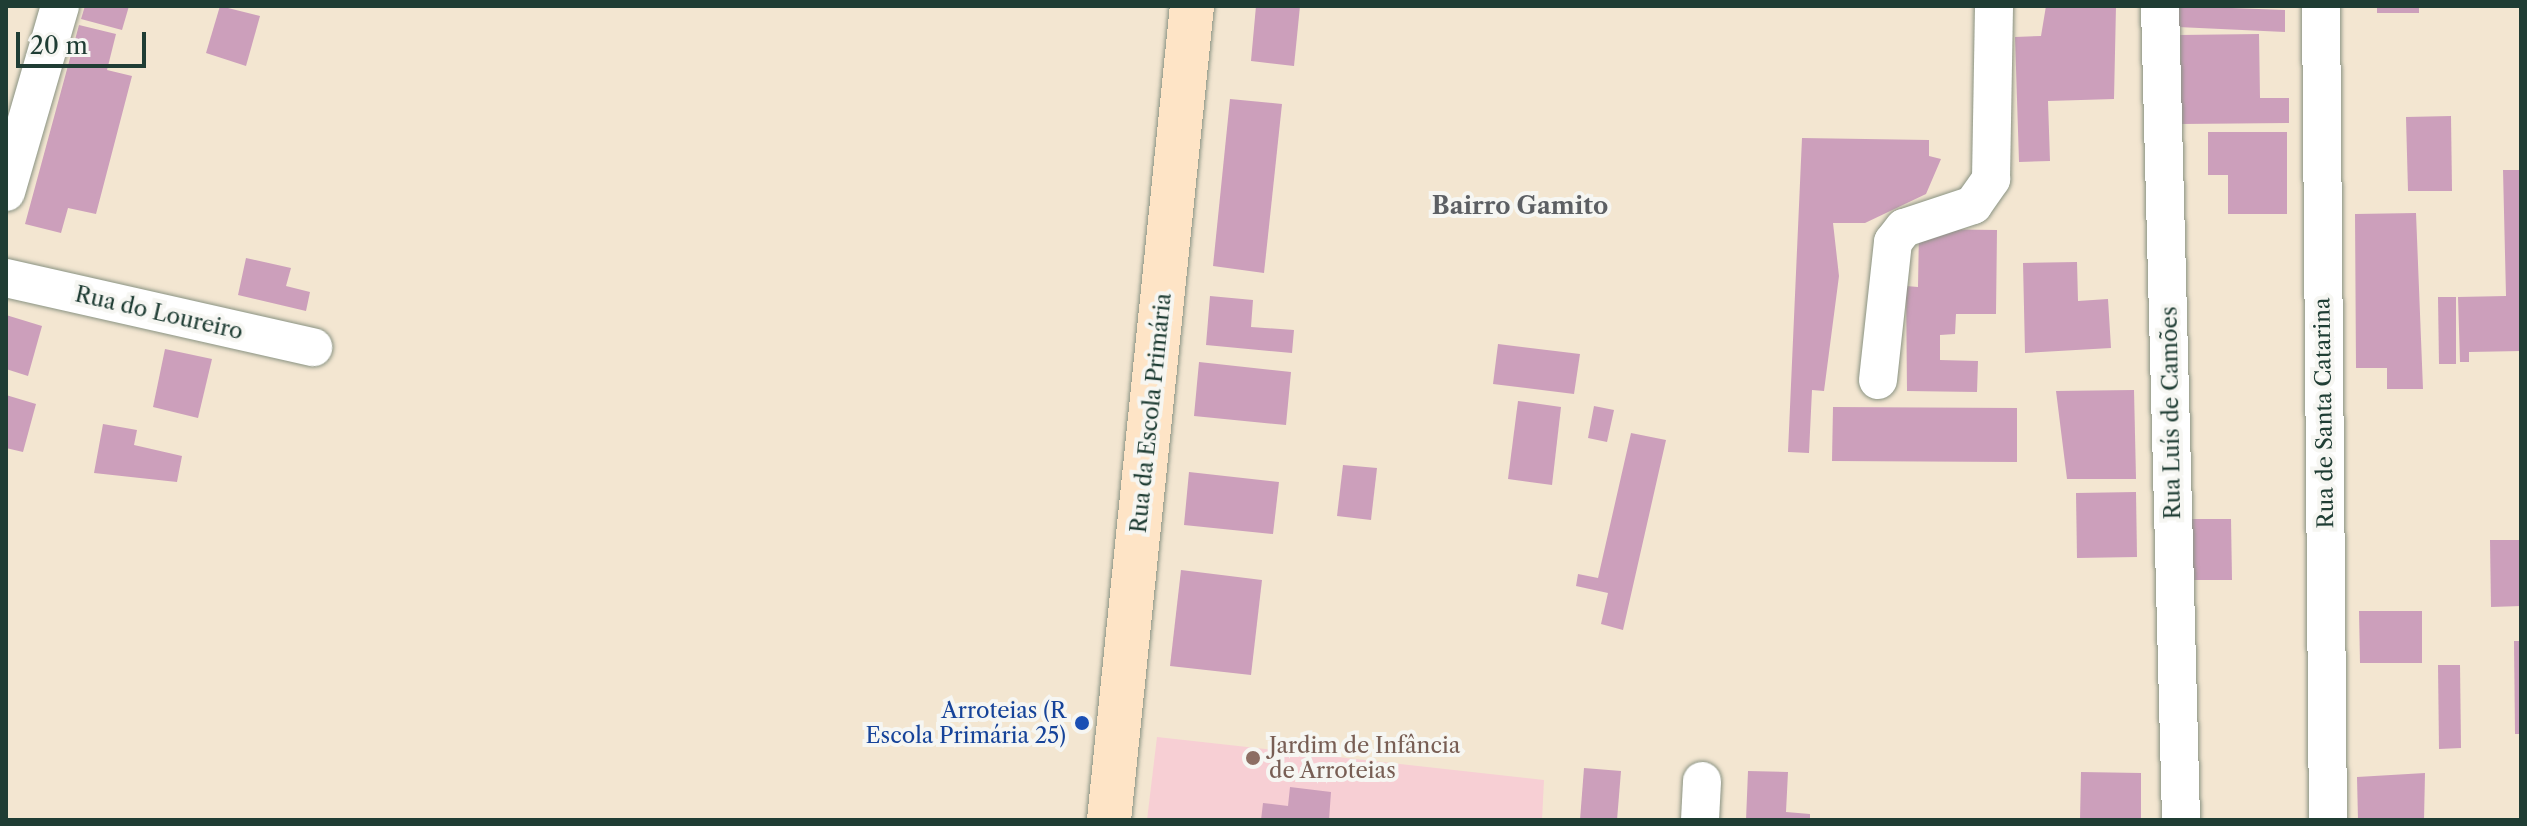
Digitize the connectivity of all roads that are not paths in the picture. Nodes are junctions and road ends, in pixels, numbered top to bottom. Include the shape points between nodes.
1 (60, 6) edge
2 (1192, 6) edge
3 (1994, 6) edge
4 (2160, 6) edge
5 (2321, 6) edge
6 (6, 192) edge
7 (6, 278) edge
8 (313, 347) dead end
9 (1878, 380) dead end
10 (1702, 781) dead end
11 (1109, 820) edge
12 (1700, 820) edge
13 (2181, 820) edge
14 (2328, 820) edge

1 - 6 street
2 - 11 street, Rua da Escola Primária
3 - 9 street via 1991,179 1973,205 1904,228 1893,242
4 - 13 street, Rua Luís de Camões
5 - 14 street, Rua de Santa Catarina
7 - 8 street, Rua do Loureiro
10 - 12 street

